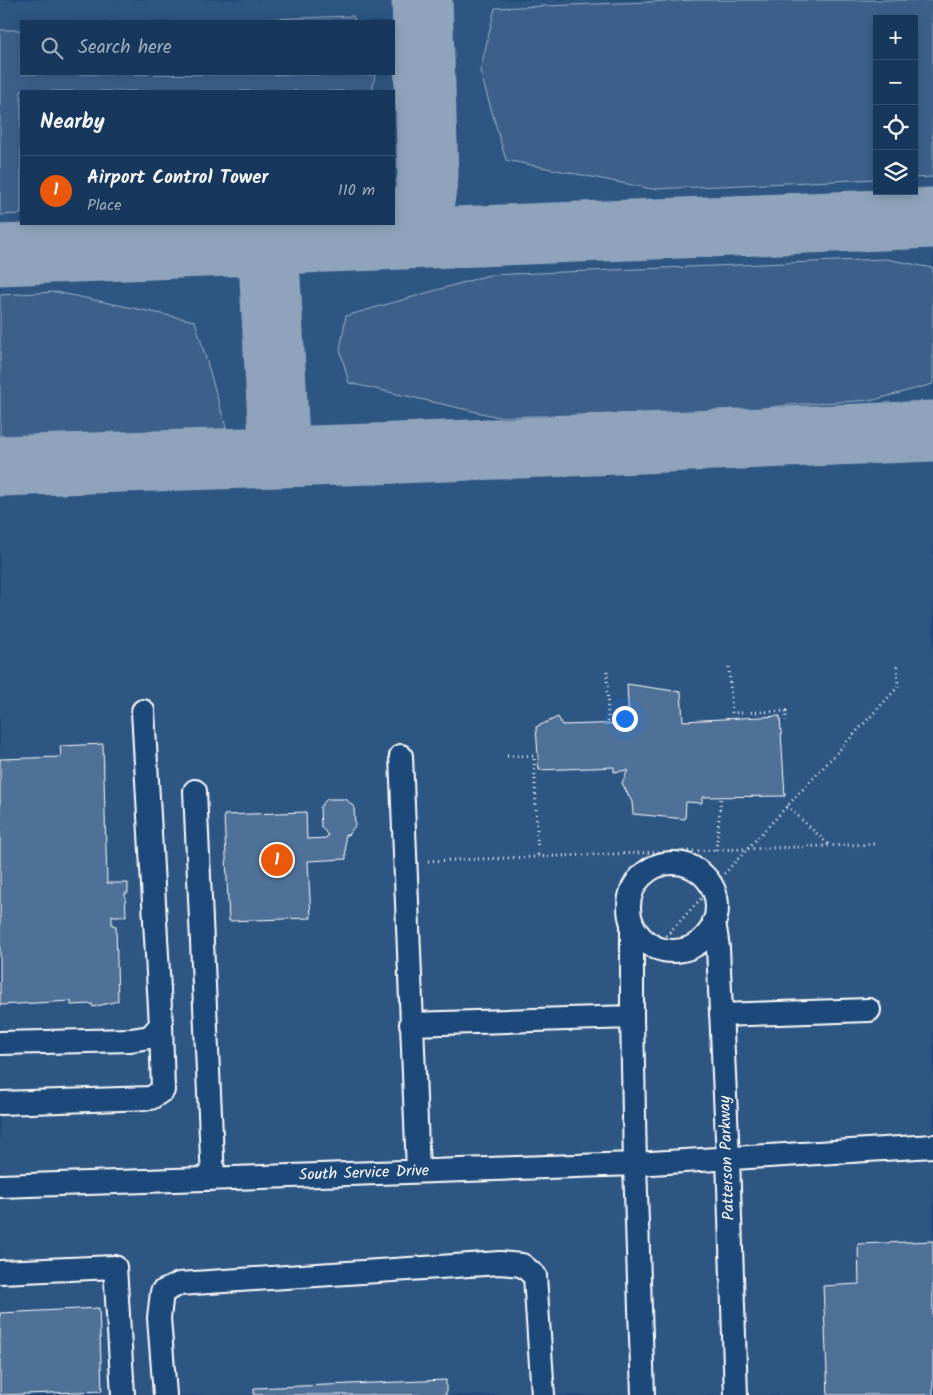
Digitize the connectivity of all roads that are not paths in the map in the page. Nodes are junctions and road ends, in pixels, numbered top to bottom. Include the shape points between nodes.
1 (143, 711) dead end
2 (401, 756) dead end
3 (195, 790) dead end
4 (714, 921) junction
5 (632, 925) junction
6 (869, 1010) dead end
7 (721, 1015) junction
8 (632, 1016) junction
9 (412, 1024) junction
10 (161, 1025) junction
11 (0, 1043) edge
12 (0, 1103) edge
13 (933, 1146) edge
14 (728, 1158) junction
15 (635, 1164) junction
16 (418, 1171) junction
17 (213, 1179) junction
18 (0, 1186) edge
19 (0, 1272) edge
20 (122, 1395) edge
21 (165, 1395) edge
22 (543, 1395) edge
23 (643, 1395) edge
24 (736, 1395) edge

1 - 10 street
2 - 9 street
3 - 17 street
4 - 5 street via 706,938 692,948 676,952 659,950 644,942
4 - 5 street via 718,907 715,891 693,868 678,863 661,864 647,871 635,883 629,897 628,914
4 - 7 street, Patterson Parkway
5 - 8 street
6 - 7 street
7 - 14 street, Patterson Parkway
8 - 9 street
8 - 15 street
9 - 16 street
10 - 11 street via 150,1037 131,1040
10 - 12 street via 163,1090 151,1098
13 - 14 street, South Service Drive
14 - 15 street, South Service Drive
14 - 24 street, Patterson Parkway
15 - 16 street, South Service Drive
15 - 23 street
16 - 17 street, South Service Drive
17 - 18 street, South Service Drive
19 - 20 street via 115,1267
21 - 22 street via 159,1318 162,1292 179,1284 500,1263 522,1265 535,1276

